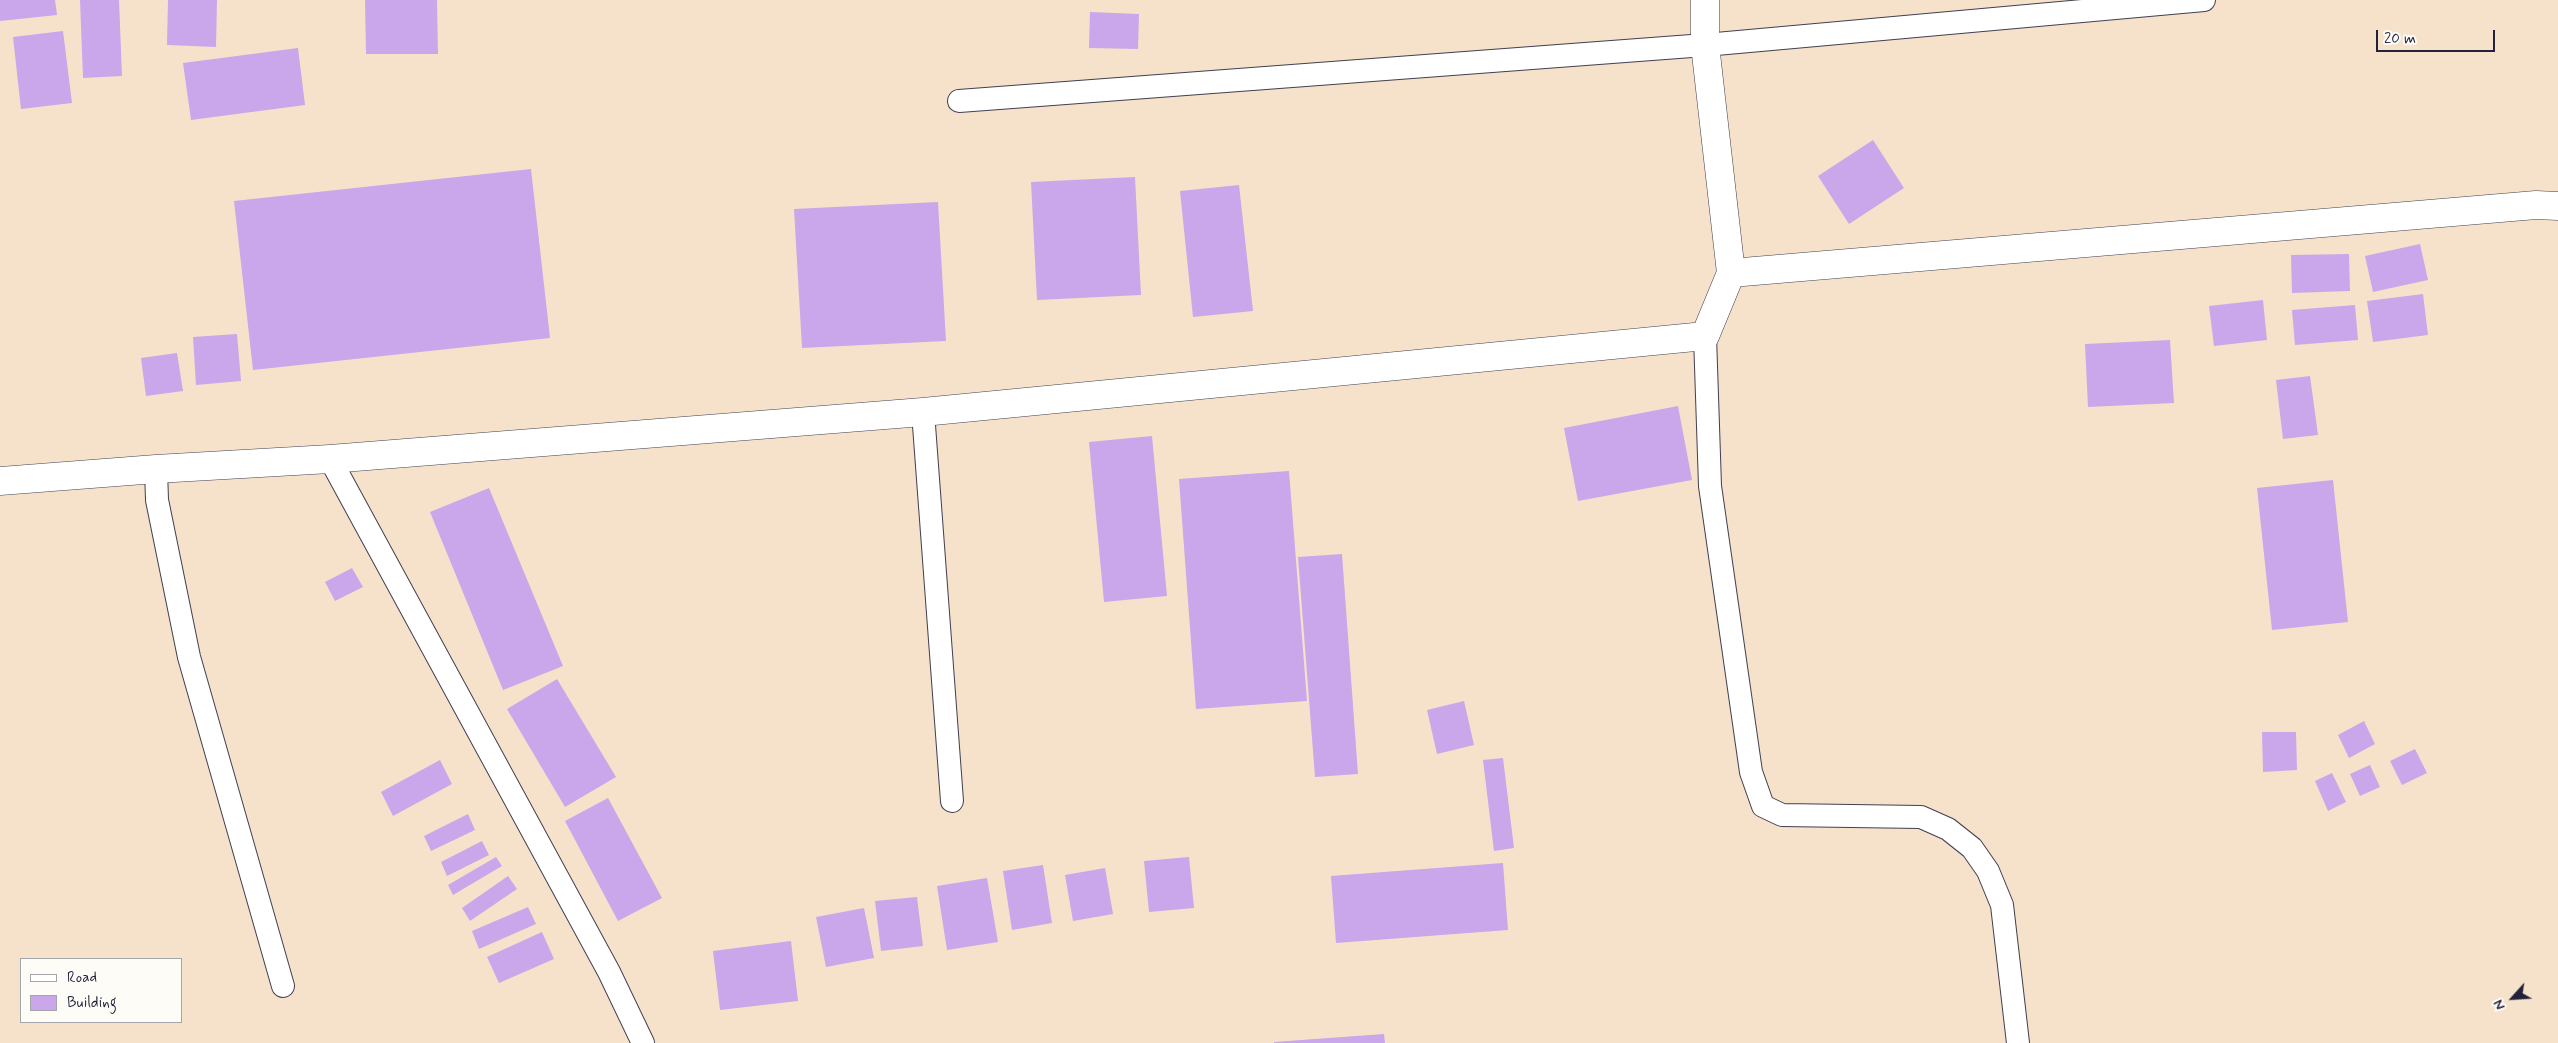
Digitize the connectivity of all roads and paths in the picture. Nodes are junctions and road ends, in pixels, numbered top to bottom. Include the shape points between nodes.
1 (1704, 0) edge
2 (2204, 0) edge
3 (1705, 45) junction
4 (959, 101) dead end
5 (2558, 206) edge
6 (1731, 273) junction
7 (1705, 336) junction
8 (923, 412) junction
9 (330, 459) junction
10 (156, 469) junction
11 (0, 481) edge
12 (952, 801) dead end
13 (283, 986) dead end
14 (643, 1043) edge
15 (2018, 1043) edge

1 - 3 street
2 - 3 lane
3 - 4 lane
3 - 6 street
5 - 6 street via 2536,204
6 - 7 street
7 - 8 street
7 - 15 lane via 1710,486 1751,772 1763,806 1782,815 1921,817 1948,829 1972,848 1988,871 2002,905
8 - 9 street
8 - 12 lane
9 - 10 street
9 - 14 lane via 609,972
10 - 11 street
10 - 13 lane via 157,500 189,657

